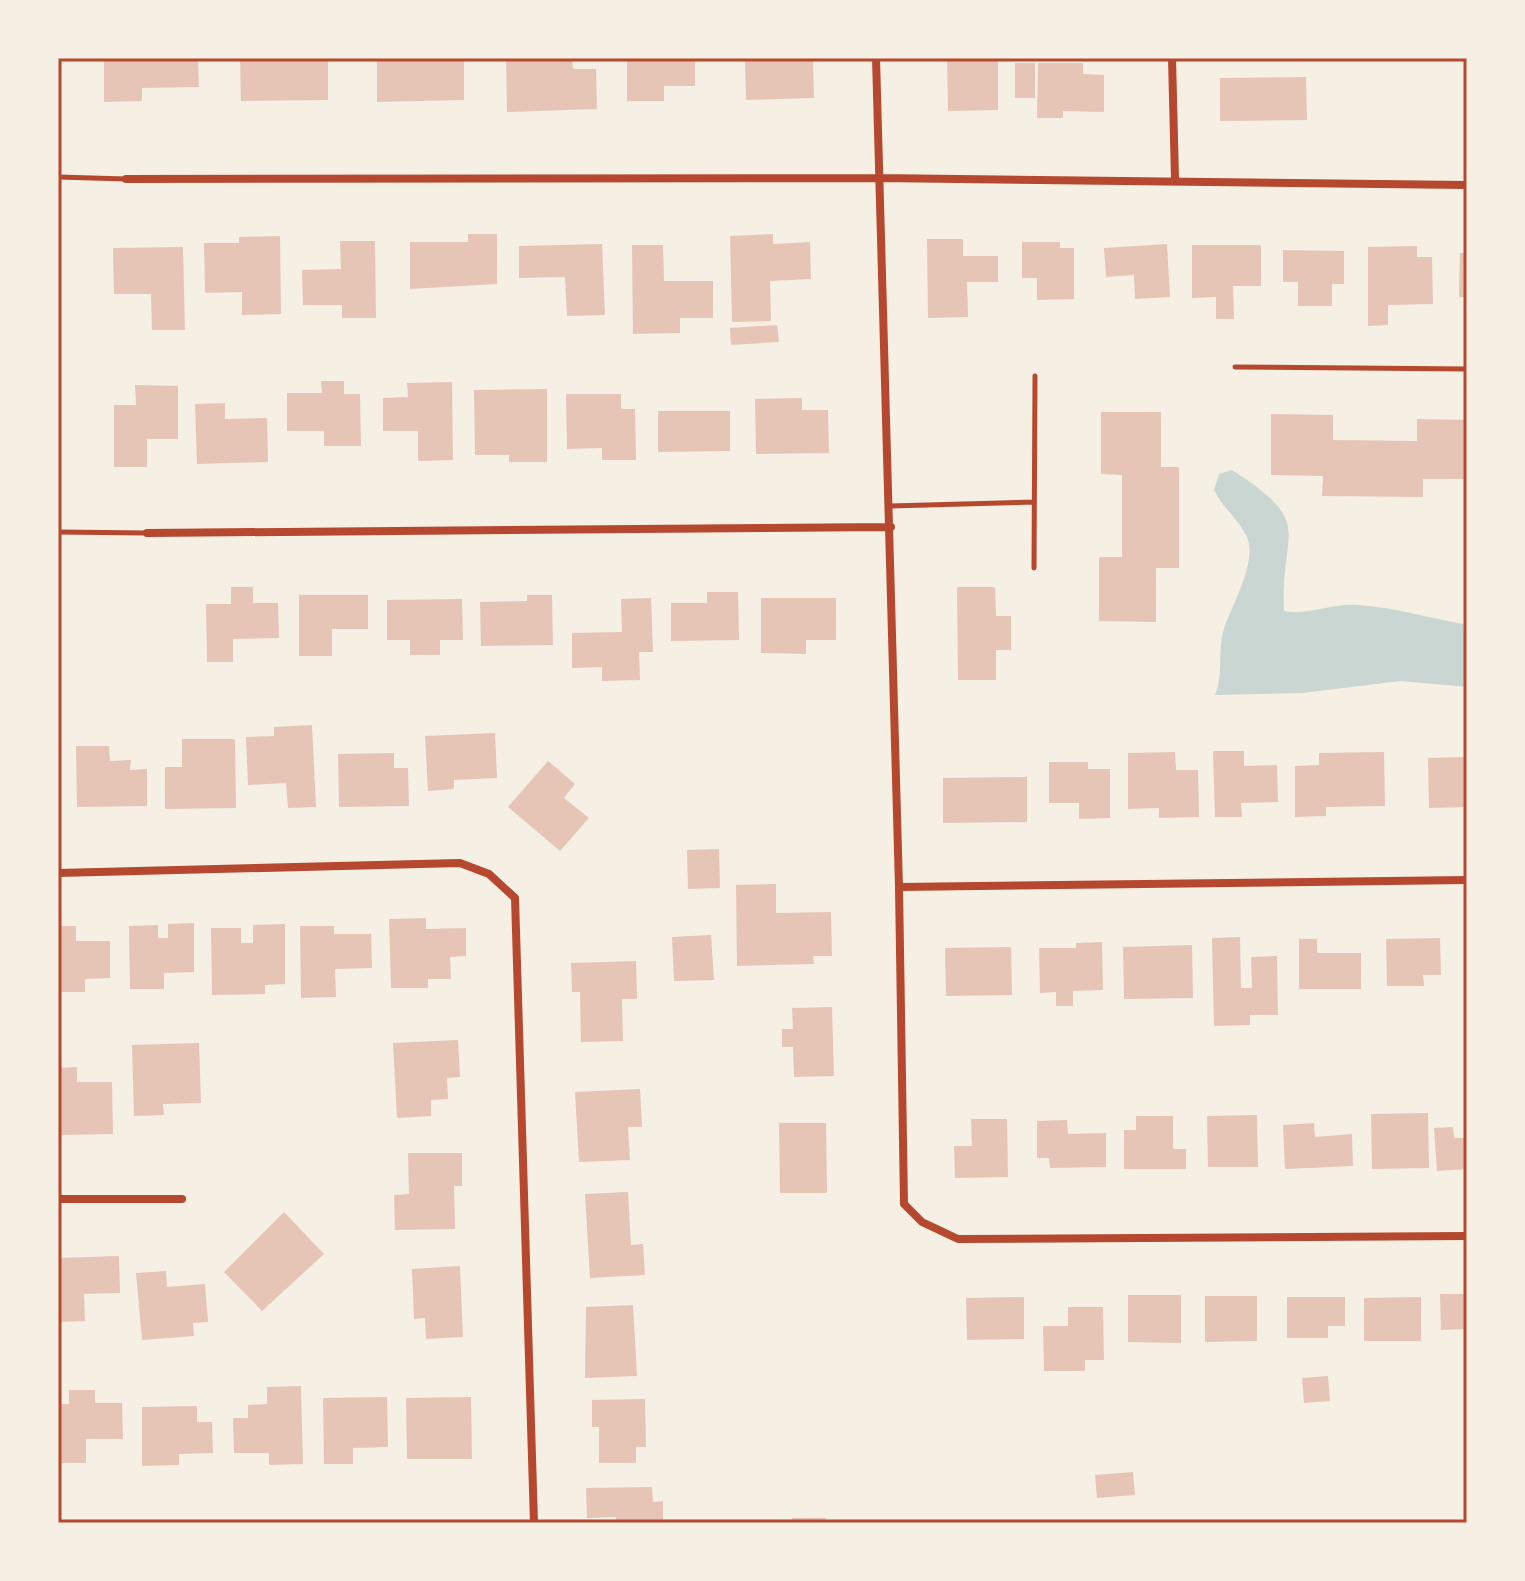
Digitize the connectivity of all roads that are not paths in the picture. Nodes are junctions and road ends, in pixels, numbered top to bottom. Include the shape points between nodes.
1 (876, 58) edge
2 (1172, 58) edge
3 (58, 177) edge
4 (879, 178) junction
5 (126, 179) joint
6 (1175, 179) junction
7 (1467, 185) edge
8 (1235, 367) dead end
9 (1467, 369) edge
10 (1035, 376) dead end
11 (1034, 502) junction
12 (890, 506) junction
13 (891, 527) junction
14 (58, 532) edge
15 (147, 533) joint
16 (1034, 568) dead end
17 (58, 873) edge
18 (1467, 880) edge
19 (899, 887) junction
20 (58, 1199) edge
21 (182, 1199) dead end
22 (1467, 1236) edge
23 (534, 1523) edge

1 - 4 street
2 - 6 street
3 - 5 lane
4 - 5 street
4 - 6 street
4 - 12 street
6 - 7 street
8 - 9 lane
10 - 11 lane
11 - 12 lane
11 - 16 lane
12 - 13 street
13 - 15 street
13 - 19 street
14 - 15 lane
17 - 23 street via 460,863 489,874 515,898
18 - 19 street
19 - 22 street via 904,1204 922,1222 958,1239
20 - 21 street

